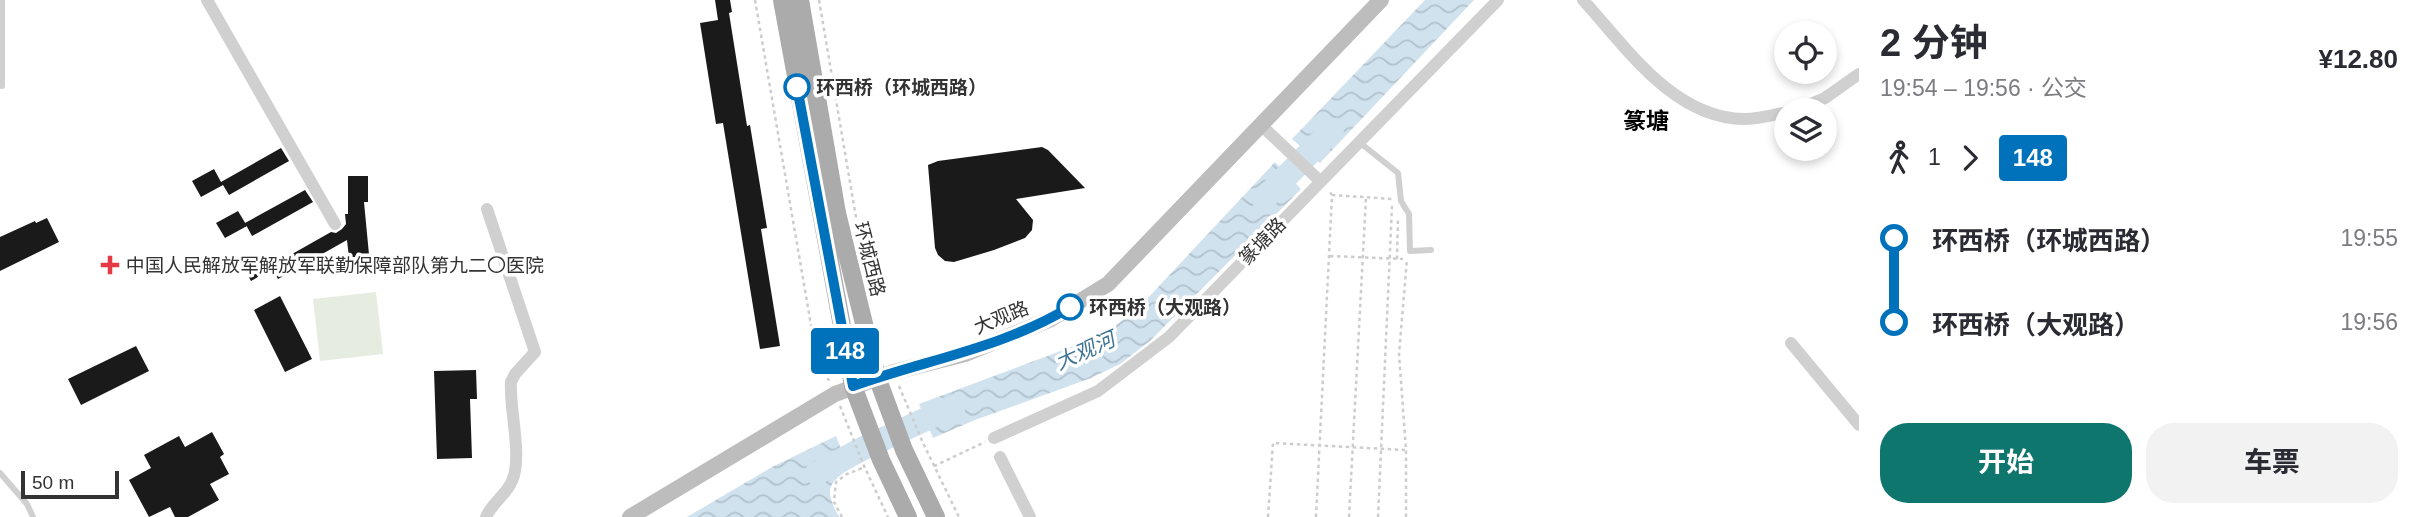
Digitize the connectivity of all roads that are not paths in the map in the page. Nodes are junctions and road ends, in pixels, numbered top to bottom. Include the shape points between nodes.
1 (2, 0) edge
2 (207, 0) edge
3 (782, 0) edge
4 (800, 0) edge
5 (1381, 0) edge
6 (1498, 0) edge
7 (1583, 0) edge
8 (1859, 74) edge
9 (2, 86) dead end
10 (1823, 98) edge
11 (1774, 114) edge
12 (1261, 125) junction
13 (1359, 142) junction
14 (1320, 181) junction
15 (487, 209) dead end
16 (335, 224) dead end
17 (1431, 250) dead end
18 (1791, 343) dead end
19 (886, 375) junction
20 (853, 386) junction
21 (1859, 425) edge
22 (994, 438) road end
23 (1000, 457) dead end
24 (0, 473) edge
25 (33, 517) edge
26 (486, 517) edge
27 (630, 517) edge
28 (908, 517) edge
29 (936, 517) edge
30 (1030, 517) edge

1 - 9 lane
2 - 16 street
3 - 20 main road, 环城西路
4 - 19 main road, 环城西路 via 837,213
5 - 12 main road, 大观路
6 - 13 street, 篆塘路
7 - 11 street via 1669,92 1714,114 1744,119
8 - 10 street
12 - 14 street
12 - 19 main road, 大观路 via 1108,284 1051,319 965,354
13 - 14 street, 篆塘路
13 - 17 lane via 1398,173 1401,201 1409,214 1410,251
14 - 22 street, 篆塘路 via 1168,337 1098,391
15 - 26 street via 535,352 512,382 512,482
18 - 21 street
19 - 20 main road, 大观路
19 - 29 main road, 环城西路 via 890,415
20 - 27 main road, 大观路
20 - 28 main road, 环城西路 via 858,428 870,464
23 - 30 street
24 - 25 lane

